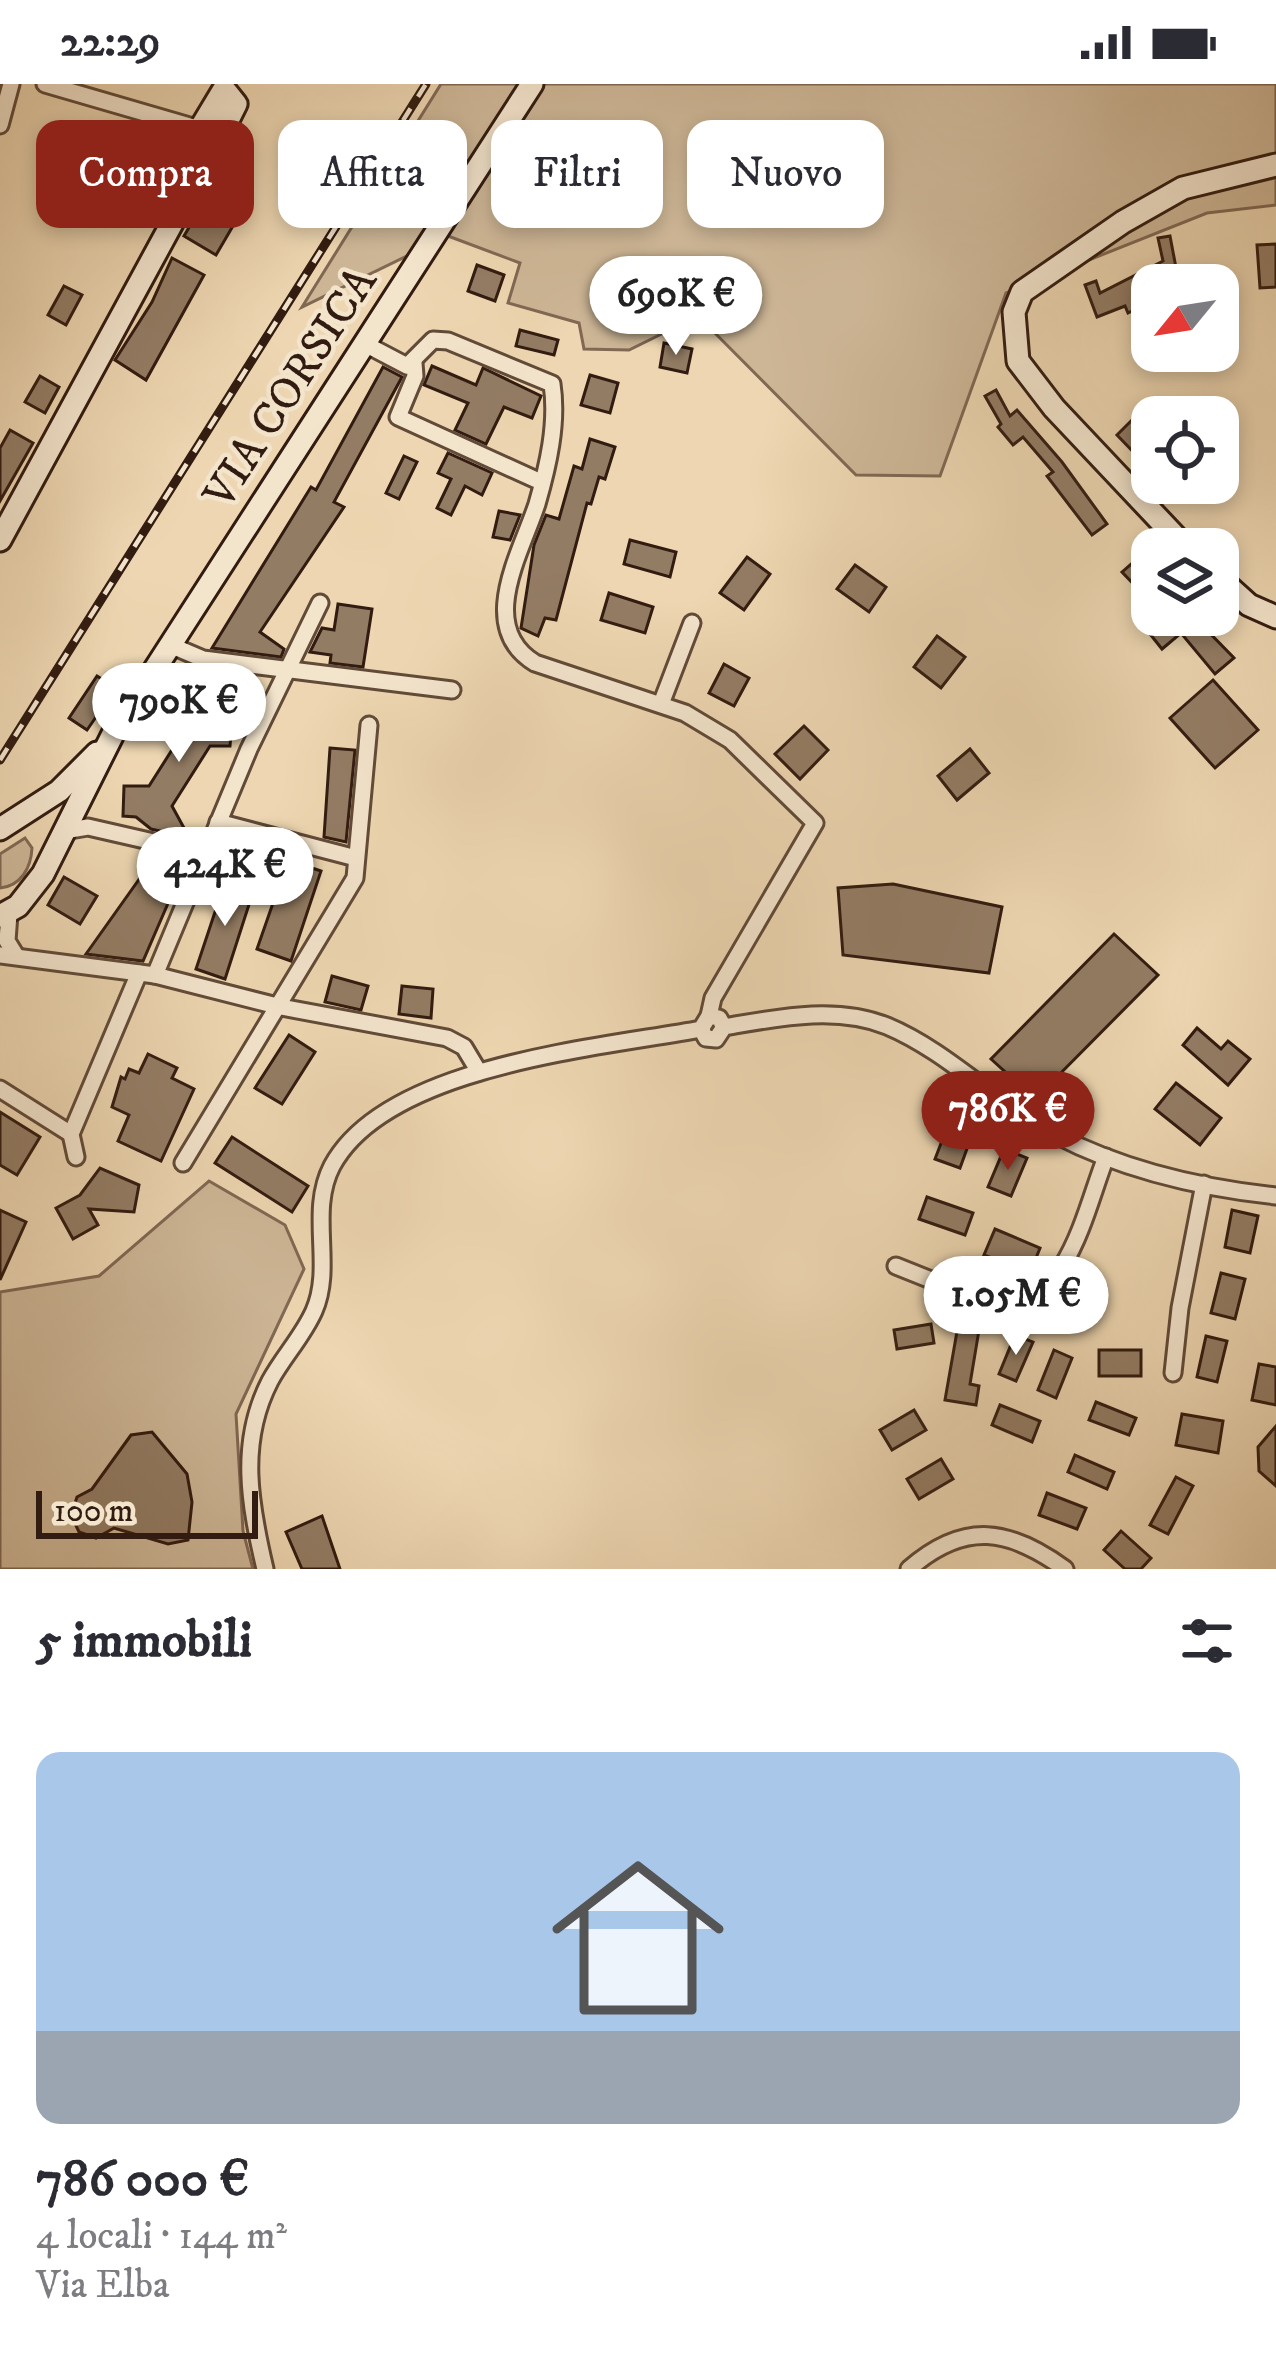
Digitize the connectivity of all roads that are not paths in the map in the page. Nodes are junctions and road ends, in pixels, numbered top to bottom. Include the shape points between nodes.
1 (11, 84) edge
2 (45, 84) edge
3 (532, 84) edge
4 (224, 87) edge
5 (159, 120) edge
6 (228, 120) edge
7 (0, 125) edge
8 (1276, 165) edge
9 (169, 228) edge
10 (367, 345) junction
11 (414, 363) junction
12 (541, 482) junction
13 (1167, 528) edge
14 (0, 540) edge
15 (1239, 596) edge
16 (320, 603) dead end
17 (1276, 617) edge
18 (692, 623) dead end
19 (170, 645) junction
20 (290, 668) junction
21 (452, 690) dead end
22 (661, 704) junction
23 (369, 725) dead end
24 (113, 734) junction
25 (218, 822) junction
26 (7, 826) edge
27 (64, 831) junction
28 (49, 852) junction
29 (206, 854) junction
30 (356, 858) junction
31 (2, 916) edge
32 (7, 955) edge
33 (147, 974) junction
34 (280, 1007) junction
35 (705, 1023) junction
36 (479, 1072) junction
37 (0, 1089) edge
38 (71, 1134) junction
39 (76, 1157) dead end
40 (1106, 1157) junction
41 (183, 1163) dead end
42 (1204, 1184) junction
43 (1276, 1196) edge
44 (896, 1266) dead end
45 (1173, 1372) dead end
46 (265, 1569) edge
47 (909, 1569) edge
48 (1065, 1569) edge

1 - 7 street
2 - 5 street
3 - 10 street, VIA CORSICA
4 - 6 street via 236,104
8 - 13 street via 1183,188 1065,257 1022,292 1014,312 1018,361
9 - 14 street
10 - 11 street via 401,365
10 - 19 street, VIA CORSICA
11 - 12 street via 398,417
11 - 12 street via 426,344 448,341 552,384 554,427
12 - 22 street via 514,562 508,636 519,653
15 - 17 street
16 - 20 street
18 - 22 street
19 - 20 street via 203,658
19 - 24 street, VIA CORSICA
20 - 21 street
20 - 25 street
22 - 35 street via 730,740 814,823
23 - 30 street
24 - 26 street, VIA CORSICA via 59,791
24 - 27 street, VIA CORSICA
25 - 29 street
25 - 30 street
26 - 28 street, VIA CORSICA via 35,829
27 - 28 street, VIA CORSICA
27 - 29 street via 88,827
28 - 31 street, VIA CORSICA via 31,892
29 - 33 street
30 - 34 street via 355,878
31 - 32 street
32 - 33 street
33 - 34 street
33 - 38 street
34 - 36 street via 447,1038 464,1047
34 - 41 street
35 - 36 street
35 - 40 street via 706,1037 716,1039 724,1027 819,1014 886,1026 1052,1133
36 - 46 street via 382,1118 332,1167 320,1214 314,1312 254,1422 250,1505
37 - 38 street
38 - 39 street
40 - 42 street
40 - 44 street via 1061,1270 1018,1306 1000,1308
42 - 43 street
42 - 45 street
47 - 48 street via 989,1533 1028,1542

